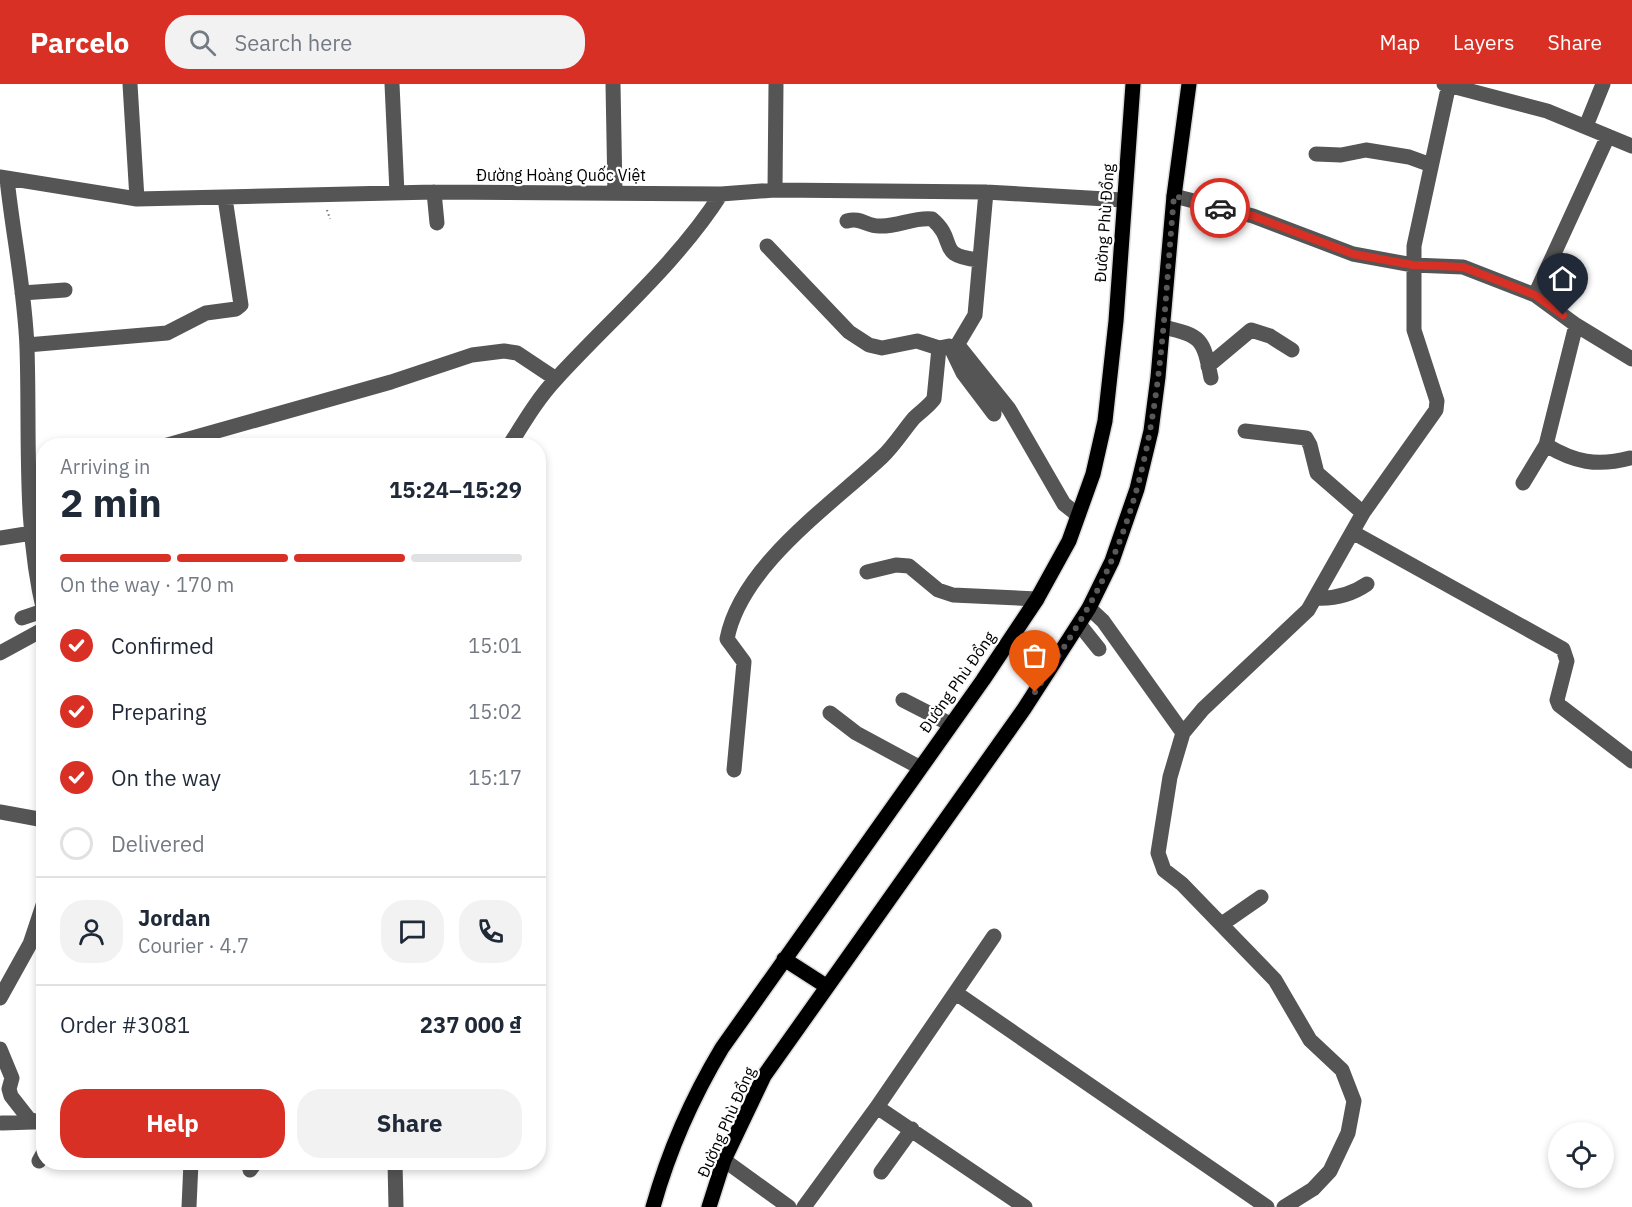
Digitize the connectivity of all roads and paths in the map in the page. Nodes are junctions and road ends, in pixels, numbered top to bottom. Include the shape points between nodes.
1 (130, 84) edge
2 (392, 84) edge
3 (613, 84) edge
4 (776, 84) edge
5 (1133, 84) edge
6 (1189, 84) edge
7 (1447, 84) edge
8 (1603, 84) edge
9 (1586, 126) junction
10 (1608, 136) junction
11 (1632, 146) edge
12 (1316, 154) dead end
13 (1431, 165) junction
14 (4, 178) edge
15 (775, 190) junction
16 (435, 192) junction
17 (986, 192) junction
18 (397, 193) junction
19 (615, 193) junction
20 (721, 194) junction
21 (1174, 196) junction
22 (225, 198) junction
23 (137, 199) junction
24 (1123, 200) junction
25 (847, 221) dead end
26 (437, 224) dead end
27 (767, 246) dead end
28 (979, 260) junction
29 (1413, 265) junction
30 (65, 290) dead end
31 (22, 293) junction
32 (1535, 295) junction
33 (1576, 325) junction
34 (1163, 327) junction
35 (27, 345) junction
36 (948, 347) junction
37 (1292, 350) dead end
38 (1632, 359) edge
39 (556, 379) junction
40 (994, 414) dead end
41 (1245, 432) dead end
42 (192, 438) edge
43 (514, 438) edge
44 (1546, 445) junction
45 (1630, 458) dead end
46 (1523, 483) dead end
47 (1363, 513) junction
48 (1078, 515) junction
49 (33, 533) junction
50 (1354, 533) junction
51 (0, 538) edge
52 (36, 557) edge
53 (867, 572) dead end
54 (1367, 584) dead end
55 (1316, 598) junction
56 (1037, 599) junction
57 (1089, 608) junction
58 (36, 614) edge
59 (22, 618) dead end
60 (1079, 624) junction
61 (36, 634) edge
62 (1099, 649) dead end
63 (0, 655) edge
64 (903, 700) dead end
65 (830, 713) dead end
66 (950, 724) junction
67 (1183, 733) junction
68 (1632, 761) edge
69 (919, 767) junction
70 (734, 770) dead end
71 (0, 812) edge
72 (36, 819) edge
73 (1261, 897) dead end
74 (1222, 924) junction
75 (36, 926) edge
76 (994, 936) dead end
77 (784, 960) junction
78 (826, 986) junction
79 (956, 993) junction
80 (0, 998) edge
81 (0, 1048) edge
82 (5, 1093) edge
83 (877, 1107) junction
84 (36, 1121) edge
85 (2, 1123) dead end
86 (36, 1123) edge
87 (912, 1129) junction
88 (724, 1160) junction
89 (191, 1170) edge
90 (395, 1170) edge
91 (880, 1172) dead end
92 (189, 1207) edge
93 (396, 1207) edge
94 (653, 1207) edge
95 (709, 1207) edge
96 (789, 1207) edge
97 (804, 1207) edge
98 (1025, 1207) edge
99 (1268, 1207) edge
100 (1284, 1207) edge

1 - 23 street
2 - 18 street
3 - 19 street
4 - 15 street
5 - 24 main road, Đường Phù Đổng
6 - 21 main road, Đường Phù Đổng
7 - 9 street via 1520,102
7 - 13 street
8 - 9 street
9 - 10 street
10 - 11 street
10 - 32 street
12 - 13 street via 1366,150
13 - 29 street
14 - 23 street, Đường Hoàng Quốc Việt
14 - 31 street
15 - 17 street, Đường Hoàng Quốc Việt
15 - 20 street, Đường Hoàng Quốc Việt
16 - 18 street, Đường Hoàng Quốc Việt
16 - 19 street, Đường Hoàng Quốc Việt
16 - 26 street
17 - 24 street, Đường Hoàng Quốc Việt
17 - 28 street
18 - 22 street, Đường Hoàng Quốc Việt
19 - 20 street, Đường Hoàng Quốc Việt
20 - 39 street via 655,274
21 - 29 street via 1253,216 1353,254
21 - 34 main road, Đường Phù Đổng
22 - 23 street, Đường Hoàng Quốc Việt
22 - 35 street via 241,305 206,313 168,333
24 - 48 main road, Đường Phù Đổng via 1105,421 1093,474
25 - 28 street via 855,219 877,226 918,217 932,219 942,230 951,252
27 - 36 street via 849,332 869,345 882,348 917,341
28 - 36 street via 975,315
29 - 32 street via 1463,267
29 - 47 street via 1414,330 1437,401 1436,410
30 - 31 street
31 - 35 street
32 - 33 street
33 - 38 street
33 - 44 street
34 - 37 street via 1197,336 1209,372 1251,330
34 - 57 main road, Đường Phù Đổng via 1150,431 1137,489 1112,561
35 - 49 street
36 - 40 street
36 - 48 street via 968,358 1009,409 1064,504
36 - 70 street via 930,405 915,417 885,455 787,542 752,585 729,626 727,639 744,662
39 - 42 street via 517,353 472,355
39 - 43 street
41 - 47 street via 1306,438 1317,474
44 - 45 street via 1583,463 1610,464
44 - 46 street
47 - 50 street
48 - 56 main road, Đường Phù Đổng via 1063,554
49 - 51 street
49 - 52 street
50 - 55 street
50 - 68 street via 1563,649 1567,661 1557,700 1560,705
53 - 56 street via 909,566 938,590 953,595
54 - 55 street via 1332,599
55 - 67 street via 1290,629 1203,709
56 - 66 main road, Đường Phù Đổng
57 - 60 main road, Đường Phù Đổng
57 - 67 street via 1104,621
58 - 59 street
60 - 62 street
60 - 78 main road, Đường Phù Đổng via 1024,709
61 - 63 street
64 - 66 street
65 - 69 street via 856,733
66 - 69 main road, Đường Phù Đổng
67 - 74 street via 1170,777 1158,853 1164,870
69 - 77 main road, Đường Phù Đổng
71 - 72 street
73 - 74 street
74 - 100 street via 1275,980 1310,1040 1342,1070 1354,1101 1348,1133 1330,1171 1313,1189
75 - 80 street
76 - 79 street
77 - 78 main road
77 - 94 main road, Đường Phù Đổng via 697,1089
78 - 88 main road, Đường Phù Đổng via 764,1076
79 - 83 street
79 - 99 street
81 - 82 street via 12,1078
82 - 84 street
83 - 87 street
83 - 97 street
85 - 86 street
87 - 91 street
87 - 98 street
88 - 95 main road, Đường Phù Đổng
88 - 96 street
89 - 92 street
90 - 93 street

